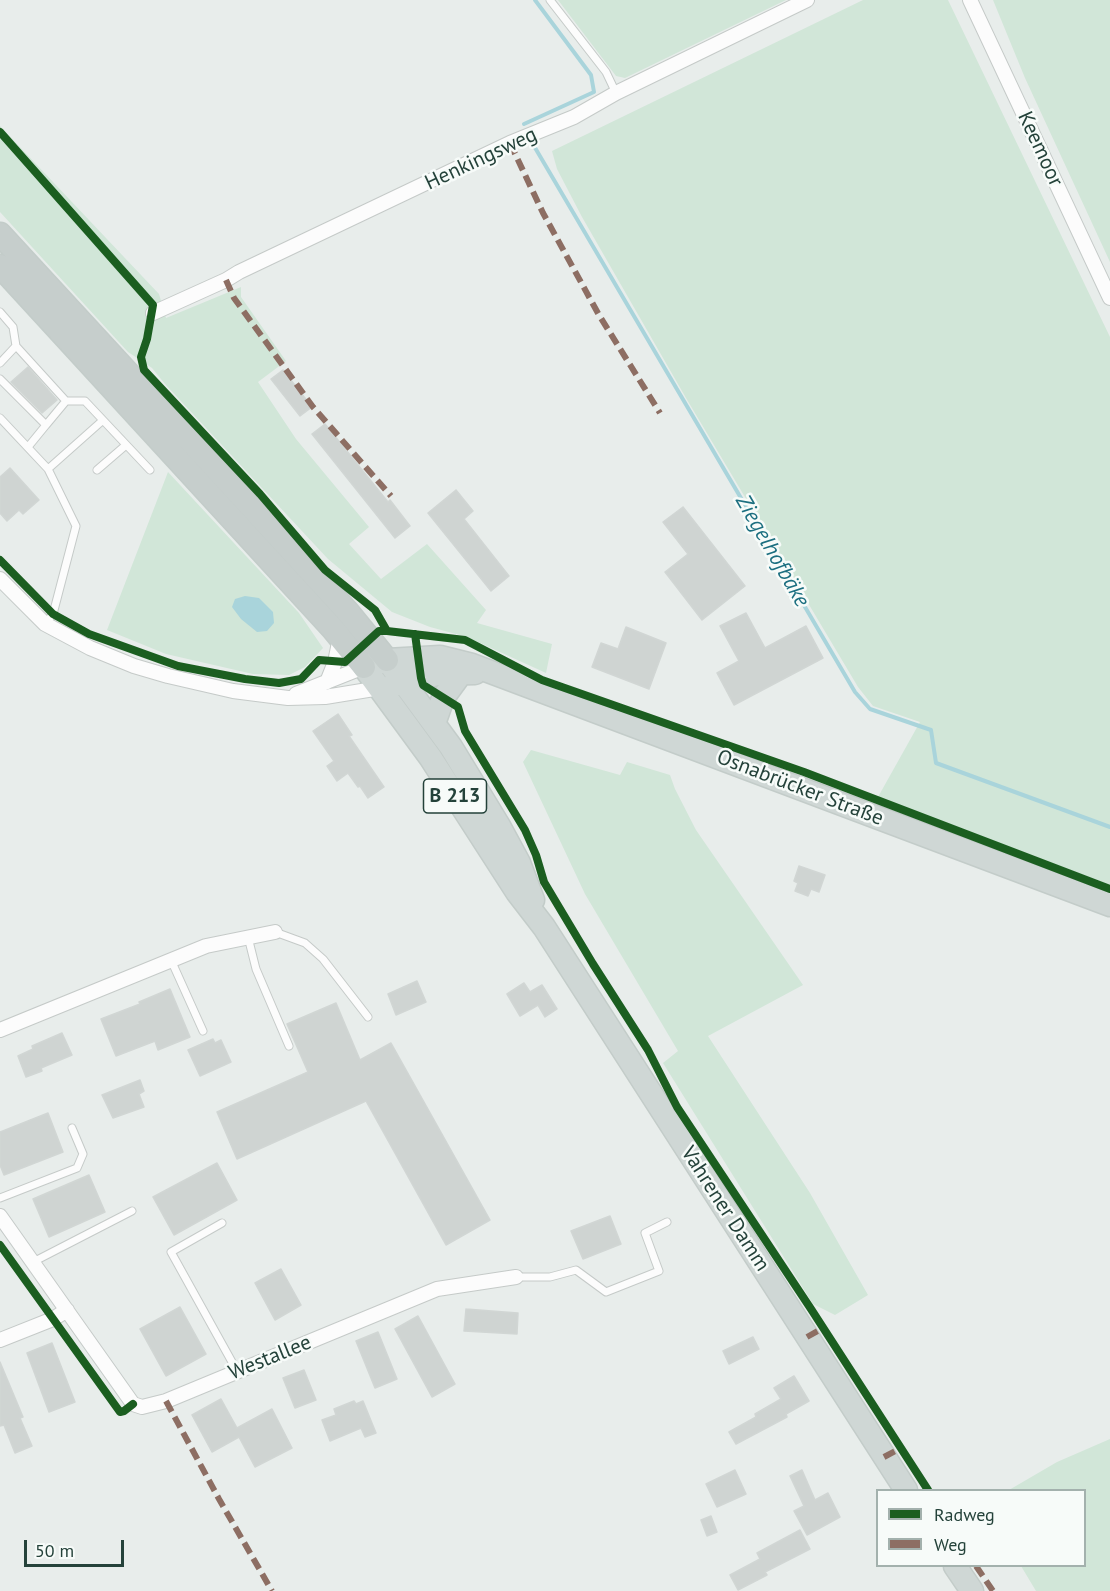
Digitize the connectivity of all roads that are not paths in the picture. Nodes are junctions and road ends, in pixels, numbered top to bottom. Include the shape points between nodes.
1 (550, 0) edge
2 (807, 0) edge
3 (970, 0) edge
4 (616, 93) junction
5 (0, 234) edge
6 (0, 266) edge
7 (1110, 298) edge
8 (0, 312) edge
9 (153, 313) dead end
10 (16, 346) junction
11 (0, 363) edge
12 (0, 379) edge
13 (66, 401) junction
14 (0, 418) edge
15 (102, 421) junction
16 (46, 425) junction
17 (126, 445) junction
18 (28, 447) junction
19 (48, 469) junction
20 (97, 470) dead end
21 (150, 470) dead end
22 (0, 579) edge
23 (45, 624) junction
24 (340, 638) junction
25 (387, 660) junction
26 (364, 667) junction
27 (462, 672) junction
28 (490, 673) junction
29 (327, 682) junction
30 (405, 682) junction
31 (380, 688) junction
32 (288, 698) junction
33 (435, 724) junction
34 (1110, 905) edge
35 (544, 927) junction
36 (275, 932) joint
37 (248, 938) junction
38 (171, 960) junction
39 (368, 1017) dead end
40 (0, 1030) edge
41 (203, 1031) dead end
42 (289, 1046) dead end
43 (72, 1128) dead end
44 (0, 1198) edge
45 (132, 1211) dead end
46 (0, 1216) edge
47 (666, 1222) dead end
48 (222, 1223) dead end
49 (33, 1262) junction
50 (516, 1277) joint
51 (67, 1310) junction
52 (0, 1340) edge
53 (237, 1371) junction
54 (905, 1489) edge
55 (956, 1567) edge
56 (972, 1591) edge

1 - 4 lane via 606,72
2 - 4 street, Henkingsweg
3 - 7 street, Keemoor
4 - 9 street, Henkingsweg via 574,117 510,143
5 - 25 highway, B 213 via 347,611
6 - 24 highway, B 213
8 - 10 lane via 13,327
10 - 11 lane
10 - 13 lane
12 - 16 lane
13 - 15 lane via 85,401
13 - 16 lane
14 - 18 lane
15 - 17 lane
15 - 19 lane
16 - 18 lane
17 - 20 lane
17 - 21 lane
18 - 19 lane
19 - 23 lane via 76,526 53,614
22 - 23 street
23 - 32 street via 134,666 233,691
24 - 26 highway, B 213
24 - 29 street
25 - 26 main road, Osnabrücker Straße
25 - 28 main road, Osnabrücker Straße via 440,657
25 - 30 main road, Vahrener Damm / B 213
26 - 29 street
26 - 31 main road, Vahrener Damm / B 213
27 - 28 main road, Osnabrücker Straße
27 - 30 main road, Osnabrücker Straße
27 - 33 main road via 443,698
28 - 34 main road, Osnabrücker Straße
29 - 32 street
30 - 31 main road, Osnabrücker Straße
30 - 33 main road, Vahrener Damm / B 213
31 - 32 street via 325,697
31 - 35 main road, Vahrener Damm / B 213
33 - 35 main road, Vahrener Damm / B 213 via 519,863
35 - 54 main road, Vahrener Damm / B 213
36 - 37 street
36 - 39 lane via 305,943 314,951
37 - 38 street via 206,946
37 - 42 lane via 256,969
38 - 40 street
38 - 41 lane
43 - 44 lane via 83,1154 77,1168
45 - 49 lane
46 - 49 street, Westallee
47 - 50 lane via 645,1233 659,1271 606,1292 576,1270 550,1277
48 - 53 lane via 171,1252
49 - 51 street, Westallee
50 - 53 street, Westallee via 436,1289
51 - 52 street
51 - 53 street, Westallee via 134,1404 142,1407
55 - 56 main road

